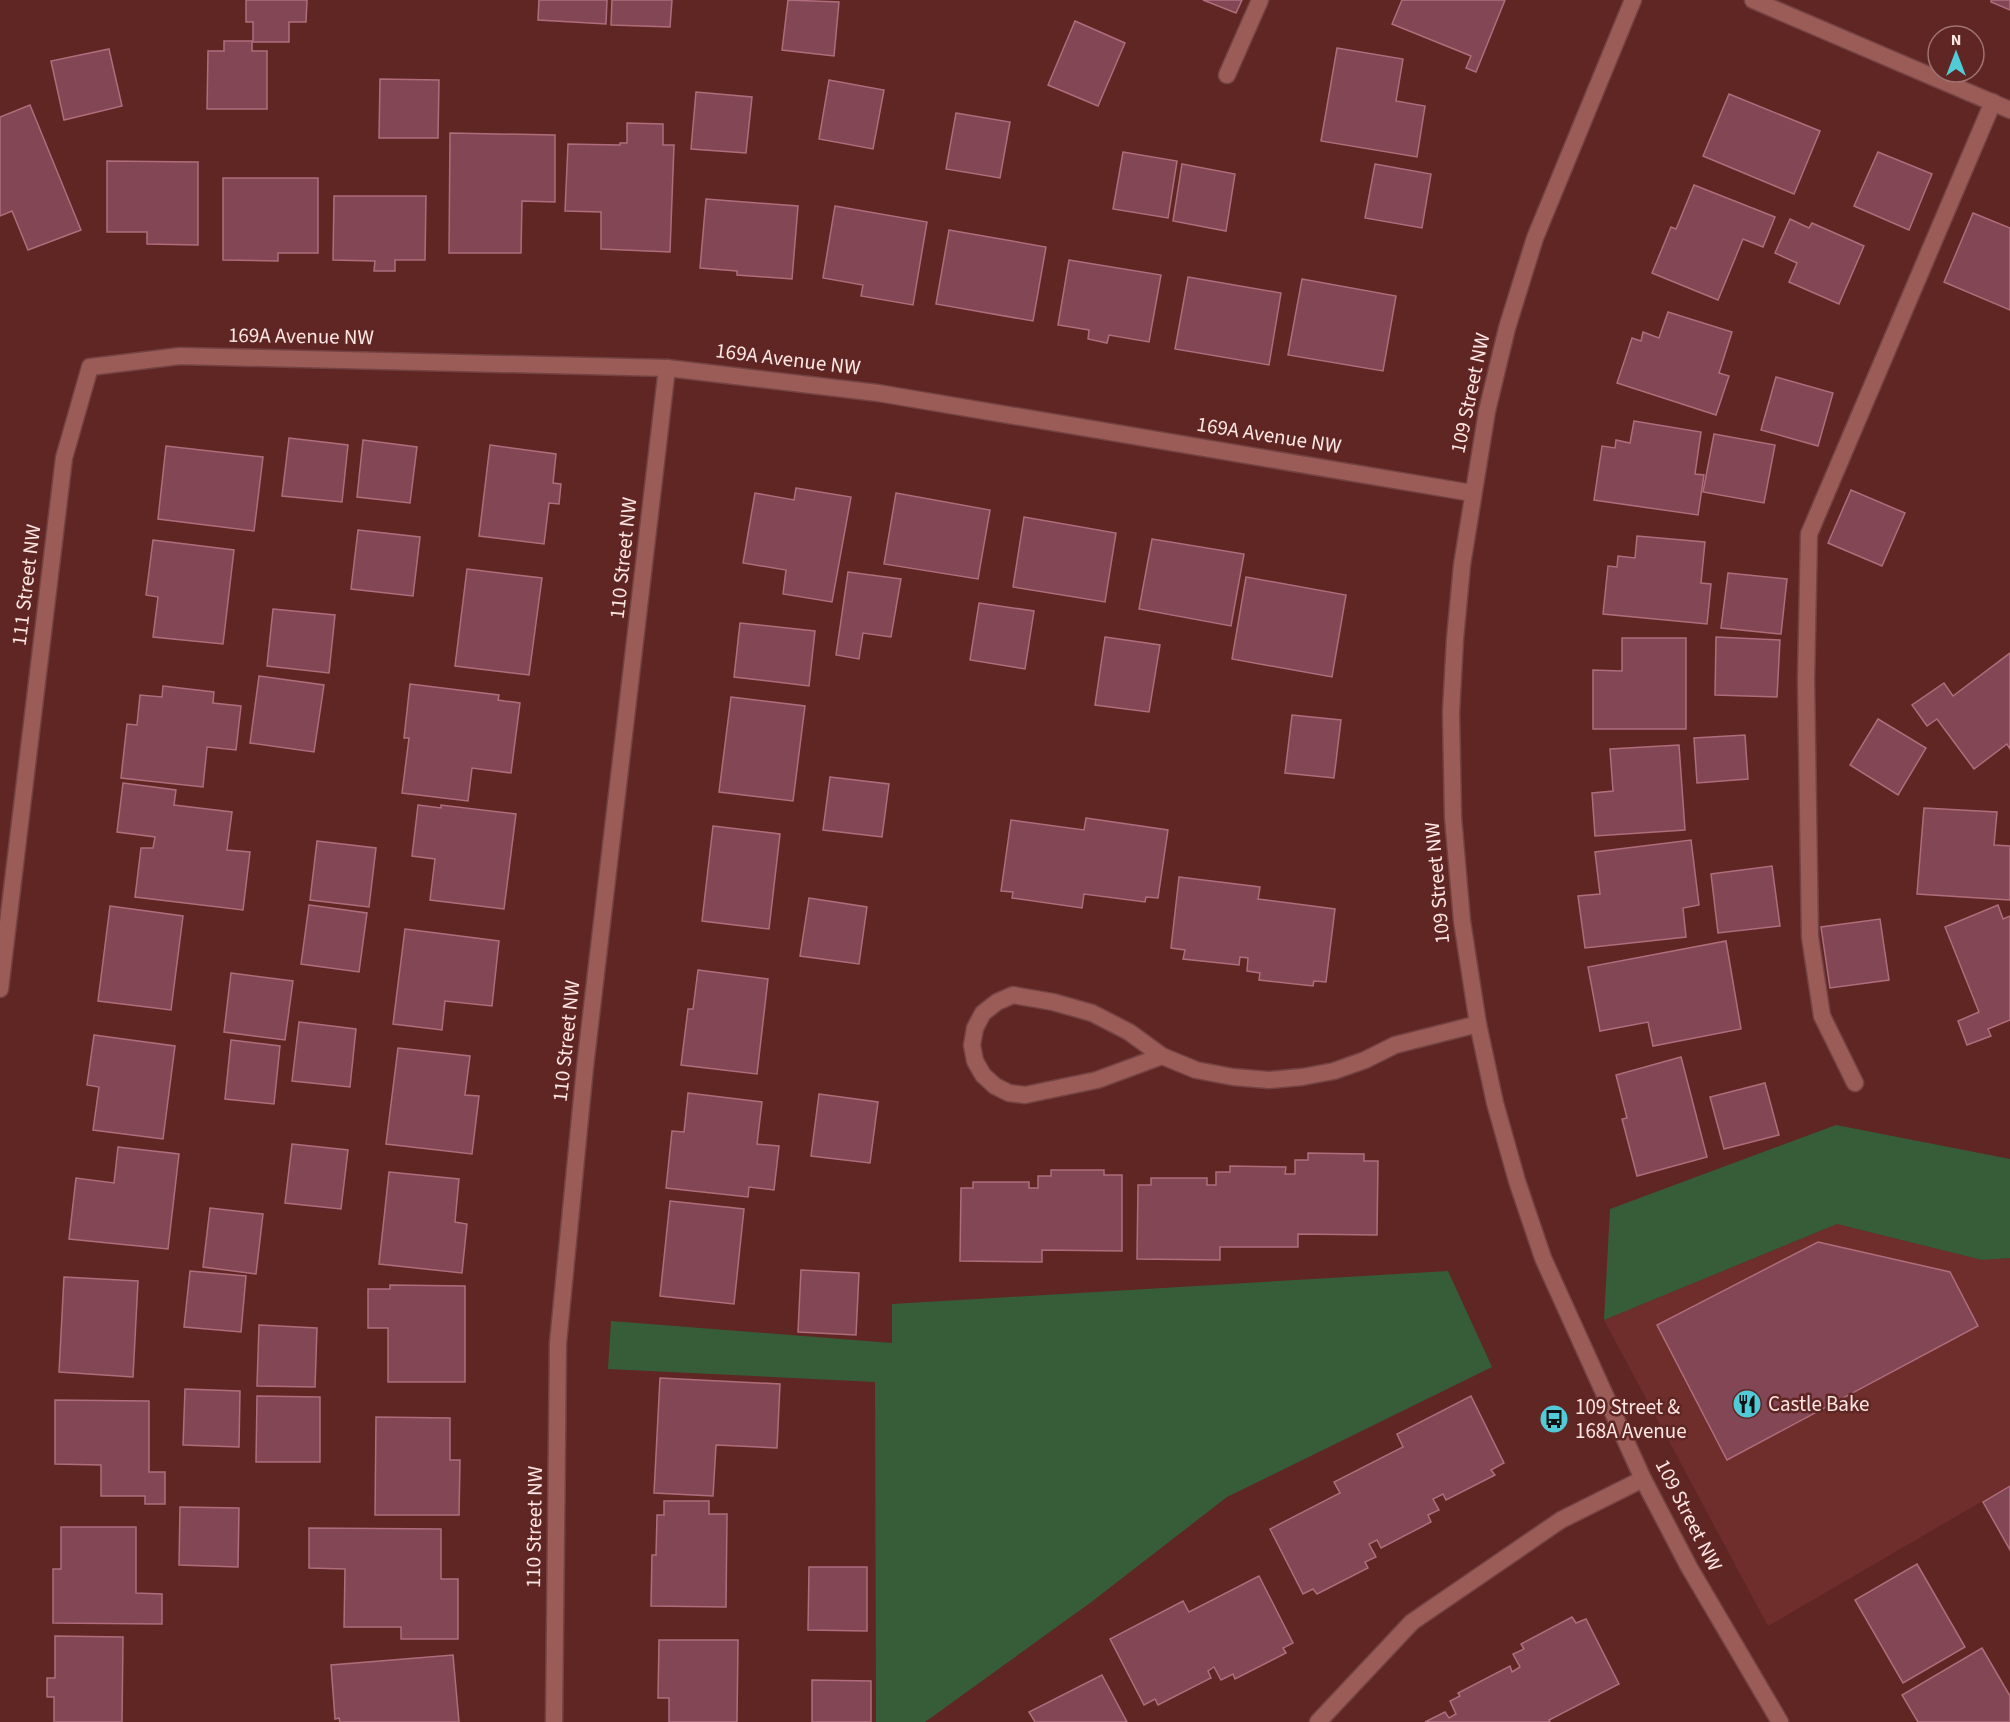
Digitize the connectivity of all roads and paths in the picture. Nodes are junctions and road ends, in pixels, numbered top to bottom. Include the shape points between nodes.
1 (1260, 0) edge
2 (1633, 0) edge
3 (1753, 0) edge
4 (1227, 75) dead end
5 (1993, 102) junction
6 (2010, 110) edge
7 (90, 367) joint
8 (667, 368) junction
9 (1472, 493) junction
10 (0, 989) edge
11 (1478, 1024) junction
12 (1162, 1056) junction
13 (1855, 1083) dead end
14 (1643, 1479) junction
15 (554, 1722) edge
16 (1318, 1722) edge
17 (1780, 1722) edge

1 - 4 street
2 - 9 street, 109 Street NW via 1535,238 1507,328
3 - 5 street
5 - 6 street
5 - 13 street via 1809,534 1806,680 1810,937 1822,1016
7 - 8 street, 169A Avenue NW via 180,356
7 - 10 street, 111 Street NW via 64,458
8 - 9 street, 169A Avenue NW via 878,393
8 - 15 street, 110 Street NW via 585,1067 558,1342
9 - 11 street, 109 Street NW via 1460,586 1451,712 1453,817 1461,910
11 - 12 street via 1395,1045 1334,1071 1302,1077 1233,1077 1196,1070
11 - 14 street, 109 Street NW via 1498,1114 1543,1258
12 - 12 street via 1129,1032 1092,1013 1013,995 996,1002 984,1013 975,1028 972,1045 982,1075 1009,1093 1025,1095 1097,1080
14 - 16 street via 1561,1520 1412,1622
14 - 17 street, 109 Street NW via 1689,1567

